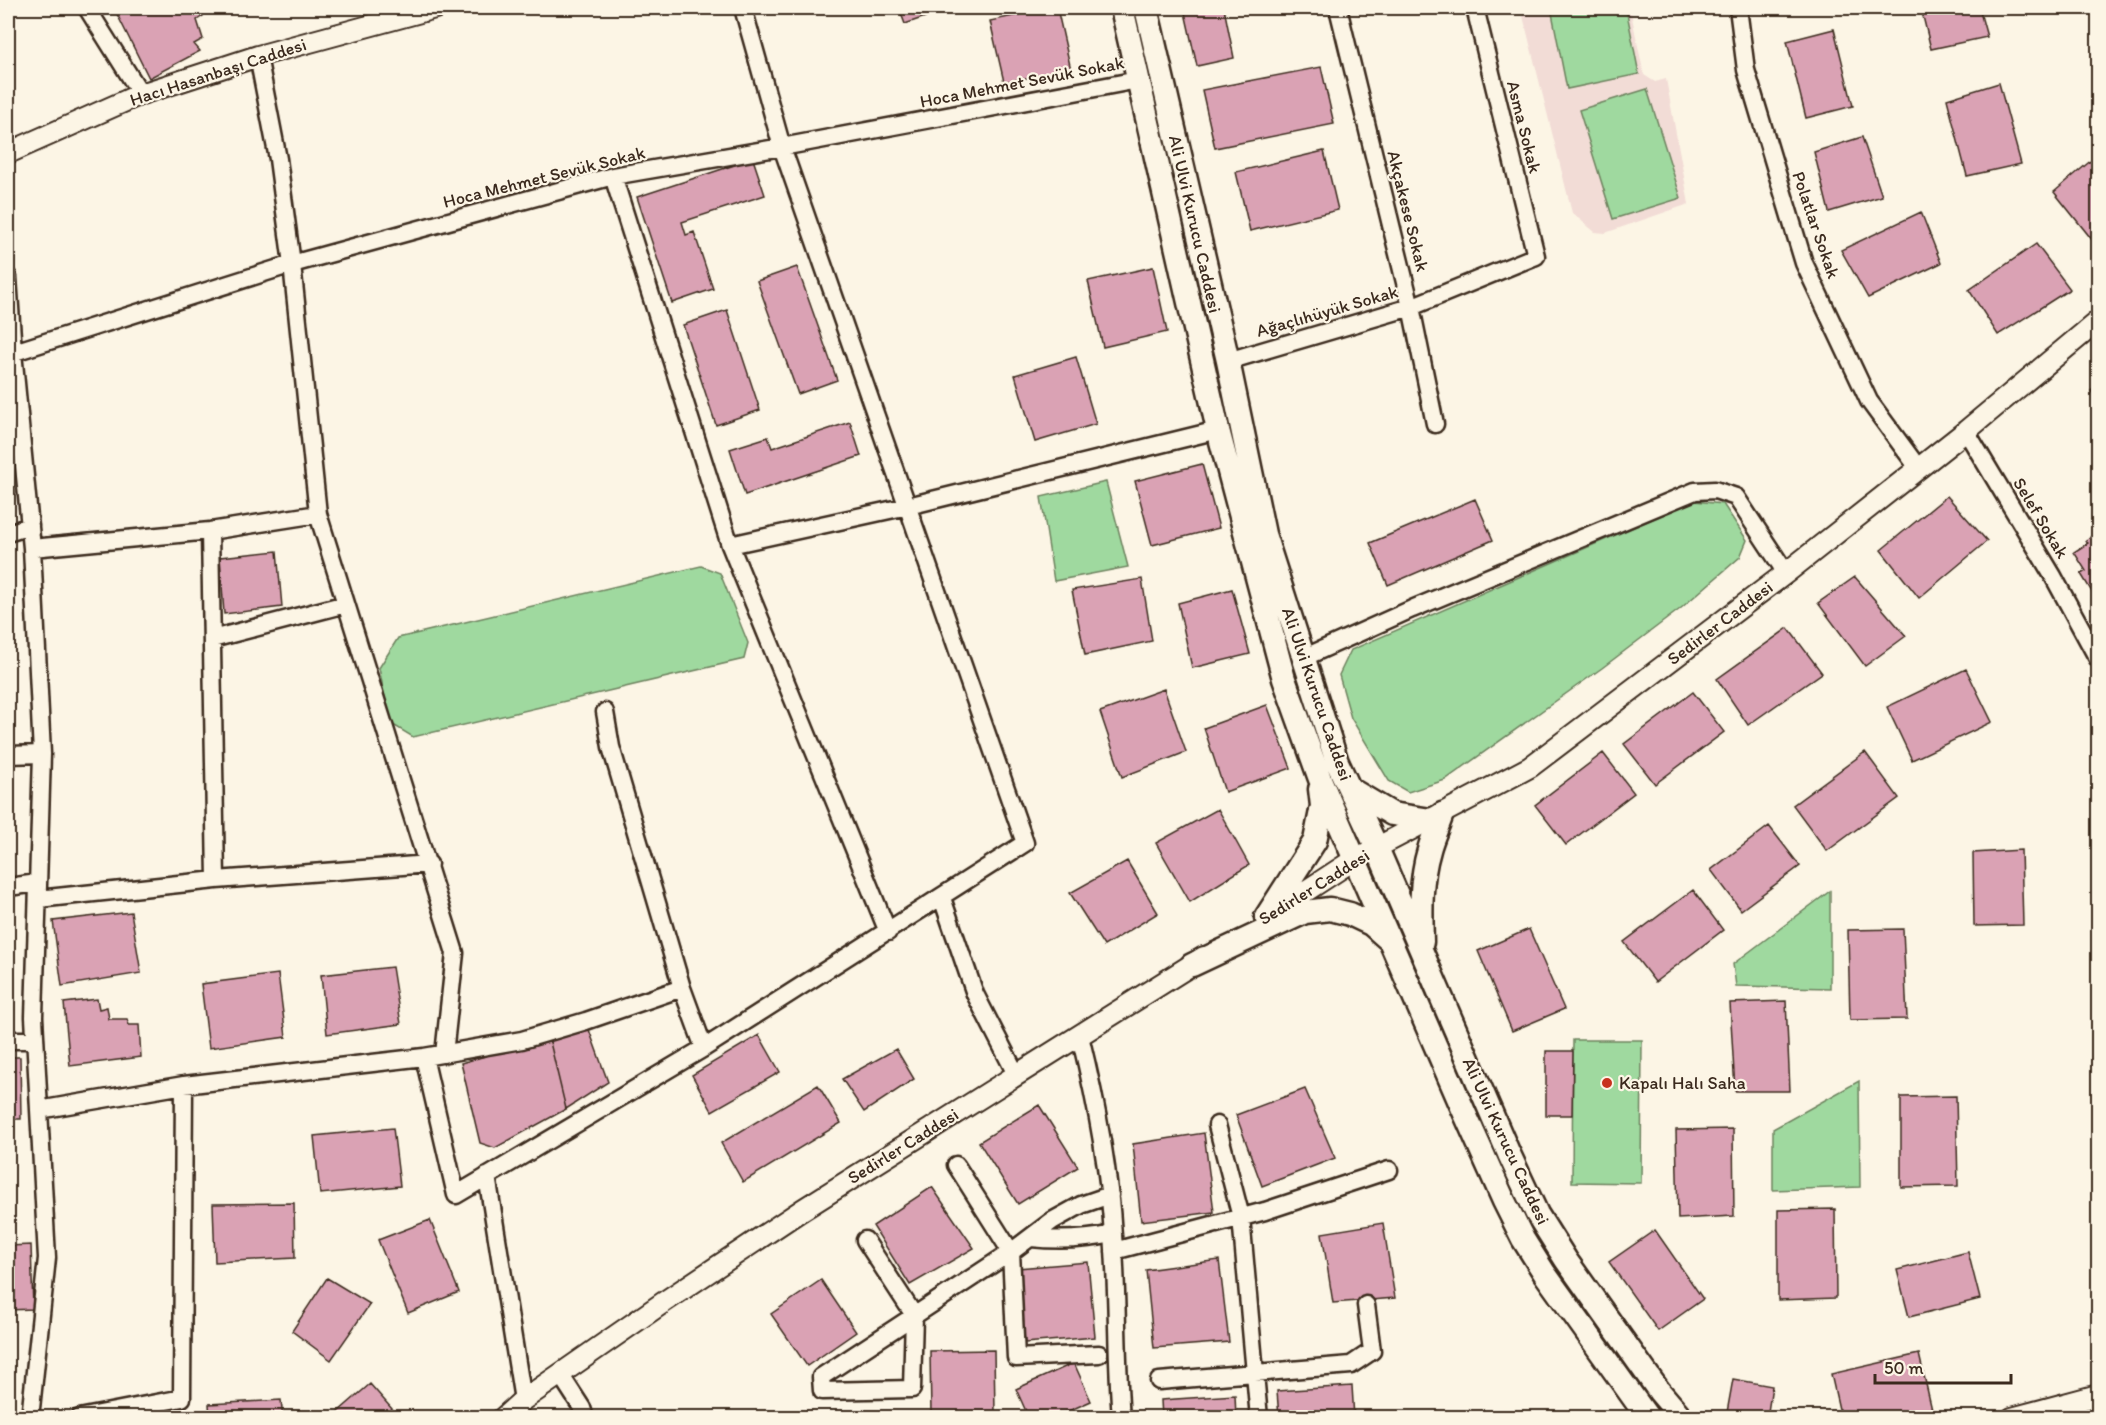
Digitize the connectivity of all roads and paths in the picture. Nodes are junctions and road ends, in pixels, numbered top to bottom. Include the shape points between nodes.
1 (87, 8) edge
2 (435, 8) edge
3 (743, 8) edge
4 (1122, 8) edge
5 (1146, 8) edge
6 (1338, 8) edge
7 (1475, 8) edge
8 (1738, 8) edge
9 (258, 56) junction
10 (1138, 80) junction
11 (141, 94) junction
12 (782, 147) junction
13 (8, 153) edge
14 (613, 176) junction
15 (1536, 256) joint
16 (292, 264) junction
17 (8, 277) edge
18 (1411, 307) junction
19 (2098, 321) edge
20 (10, 353) edge
21 (1228, 361) junction
22 (1435, 424) dead end
23 (1218, 430) junction
24 (1966, 431) junction
25 (1918, 469) junction
26 (908, 506) junction
27 (318, 514) junction
28 (30, 526) junction
29 (210, 531) junction
30 (8, 533) edge
31 (730, 545) junction
32 (32, 548) junction
33 (1786, 573) junction
34 (346, 604) junction
35 (212, 639) junction
36 (1303, 658) junction
37 (2098, 659) edge
38 (604, 712) dead end
39 (42, 754) junction
40 (8, 755) edge
41 (1320, 779) junction
42 (1350, 789) junction
43 (1437, 817) junction
44 (1377, 848) junction
45 (1355, 859) junction
46 (429, 864) junction
47 (216, 880) junction
48 (8, 887) edge
49 (38, 891) junction
50 (942, 898) junction
51 (1266, 918) junction
52 (888, 932) junction
53 (1390, 941) junction
54 (1422, 952) junction
55 (1192, 965) junction
56 (682, 988) junction
57 (1080, 1036) junction
58 (8, 1040) edge
59 (35, 1040) junction
60 (704, 1048) junction
61 (444, 1054) junction
62 (424, 1057) junction
63 (1016, 1074) junction
64 (184, 1085) junction
65 (39, 1110) junction
66 (1217, 1125) dead end
67 (956, 1165) dead end
68 (1389, 1170) dead end
69 (487, 1176) junction
70 (1110, 1195) junction
71 (1241, 1217) junction
72 (1031, 1238) junction
73 (865, 1240) dead end
74 (1114, 1242) junction
75 (1011, 1251) junction
76 (1366, 1305) dead end
77 (914, 1315) junction
78 (1099, 1354) dead end
79 (1255, 1373) junction
80 (560, 1374) junction
81 (1159, 1381) dead end
82 (2098, 1395) edge
83 (523, 1400) junction
84 (30, 1418) edge
85 (79, 1418) edge
86 (503, 1418) edge
87 (585, 1418) edge
88 (1121, 1418) edge
89 (1259, 1418) edge
90 (1648, 1418) edge
91 (1682, 1418) edge
92 (2012, 1418) edge

1 - 11 street
2 - 9 street, Hacı Hasanbaşı Caddesi
3 - 12 street
4 - 10 main road, Ali Ulvi Kurucu Caddesi
5 - 21 main road, Ali Ulvi Kurucu Caddesi
6 - 18 street, Akçakese Sokak
7 - 15 street, Asma Sokak
8 - 25 street, Polatlar Sokak via 1746,70 1804,263 1869,401
9 - 11 street, Hacı Hasanbaşı Caddesi
9 - 16 street via 278,159
10 - 12 street, Hoca Mehmet Sevük Sokak
10 - 23 main road, Ali Ulvi Kurucu Caddesi
11 - 13 street, Hacı Hasanbaşı Caddesi
12 - 14 street, Hoca Mehmet Sevük Sokak
12 - 26 street
14 - 16 street, Hoca Mehmet Sevük Sokak
14 - 31 street
15 - 18 street, Ağaçlıhüyük Sokak
16 - 20 street, Hoca Mehmet Sevük Sokak
16 - 27 street
17 - 20 street
18 - 21 street, Ağaçlıhüyük Sokak
18 - 22 street, Akçakese Sokak
19 - 24 street, Sedirler Caddesi
20 - 28 street
21 - 36 main road, Ali Ulvi Kurucu Caddesi via 1264,534
23 - 26 street
23 - 41 main road, Ali Ulvi Kurucu Caddesi via 1284,679
24 - 25 street, Sedirler Caddesi
24 - 37 street, Selef Sokak
25 - 33 street, Sedirler Caddesi
26 - 31 street
26 - 50 street via 1025,843
27 - 29 street
27 - 34 street
28 - 30 street
28 - 32 street
29 - 32 street
29 - 35 street
31 - 52 street
32 - 39 street
33 - 36 street via 1736,497 1715,490 1695,491
33 - 43 street, Sedirler Caddesi via 1530,767
34 - 35 street
34 - 46 street
35 - 47 street
36 - 42 main road, Ali Ulvi Kurucu Caddesi via 1337,762
38 - 56 street via 610,747
39 - 40 street
39 - 49 street
41 - 45 main road, Ali Ulvi Kurucu Caddesi
41 - 51 main road via 1322,806 1315,841
42 - 43 main road via 1392,814
42 - 44 main road, Ali Ulvi Kurucu Caddesi
43 - 44 street, Sedirler Caddesi
43 - 54 main road via 1424,874
44 - 45 street, Sedirler Caddesi
44 - 54 main road, Ali Ulvi Kurucu Caddesi
45 - 51 street, Sedirler Caddesi
45 - 53 main road, Ali Ulvi Kurucu Caddesi
46 - 47 street
46 - 61 street via 455,953
47 - 49 street
48 - 49 street
49 - 59 street
50 - 52 street
50 - 63 street via 975,994
51 - 55 street, Sedirler Caddesi
52 - 60 street
53 - 55 main road via 1371,924 1350,914 1330,909 1305,912
53 - 90 main road, Ali Ulvi Kurucu Caddesi via 1523,1239
54 - 91 main road, Ali Ulvi Kurucu Caddesi via 1537,1214 1646,1373
55 - 57 street, Sedirler Caddesi
56 - 60 street
56 - 61 street via 531,1038
57 - 63 street, Sedirler Caddesi
57 - 70 street via 1096,1102
58 - 59 street
59 - 65 street
60 - 69 street
61 - 62 street
62 - 64 street
62 - 69 street via 456,1195
63 - 80 street, Sedirler Caddesi via 802,1210
64 - 65 street
64 - 85 street via 182,1398
65 - 84 street via 47,1258
66 - 71 street
67 - 75 street
68 - 71 street
69 - 83 street
70 - 72 street via 1052,1221
70 - 74 street
71 - 74 street
71 - 79 street
72 - 74 street
72 - 75 street
73 - 77 street
74 - 88 street
75 - 77 street
75 - 78 street via 1016,1358
76 - 79 street via 1372,1351 1351,1365
77 - 77 street via 912,1389 822,1391 821,1377
79 - 81 street
79 - 89 street
80 - 83 street, Sedirler Caddesi
80 - 87 street
82 - 92 street
83 - 86 street, Sedirler Caddesi

